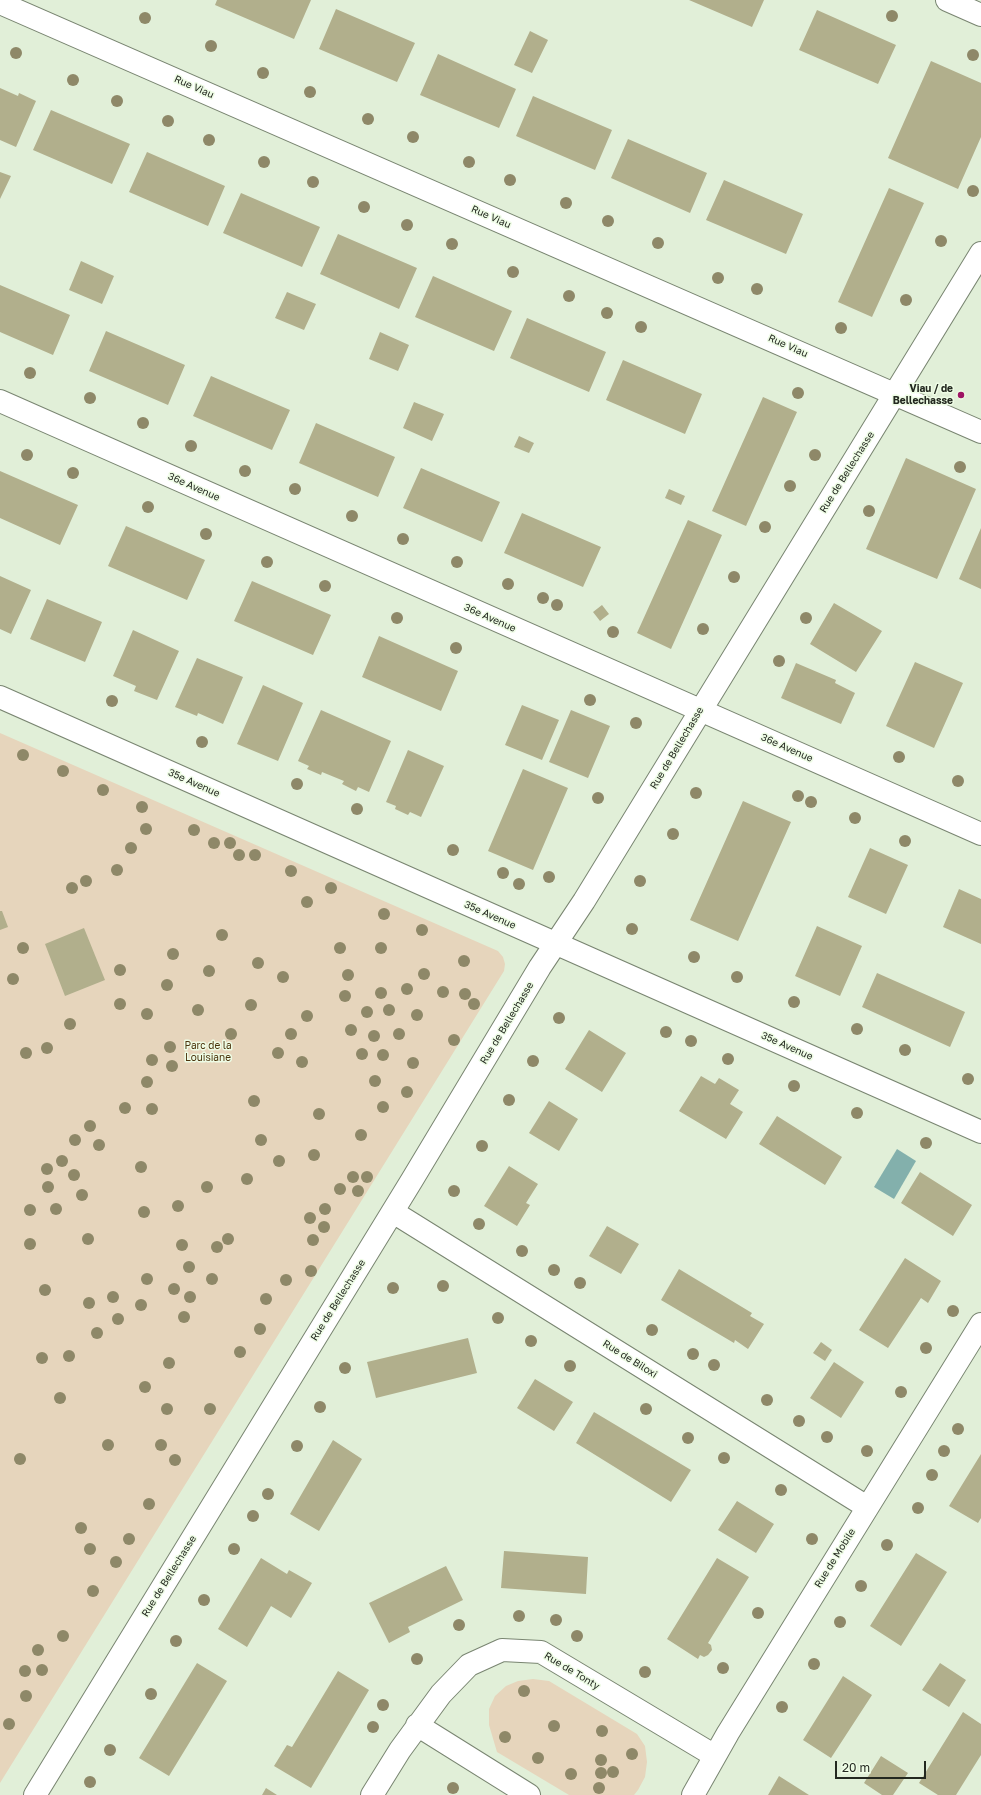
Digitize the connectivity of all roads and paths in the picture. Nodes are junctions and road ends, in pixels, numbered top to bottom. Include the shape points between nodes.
1 (947, 0) edge
2 (0, 3) edge
3 (981, 15) edge
4 (981, 253) edge
5 (895, 393) junction
6 (0, 401) edge
7 (981, 432) edge
8 (0, 697) edge
9 (700, 710) junction
10 (981, 834) edge
11 (556, 944) junction
12 (981, 1132) edge
13 (392, 1212) junction
14 (981, 1324) edge
15 (867, 1507) junction
16 (417, 1725) junction
17 (715, 1756) junction
18 (35, 1795) edge
19 (372, 1795) edge
20 (529, 1795) edge
21 (693, 1795) edge

1 - 3 street
2 - 5 street, Rue Viau
4 - 5 street, Rue de Bellechasse
5 - 7 street, Rue Viau
5 - 9 street, Rue de Bellechasse
6 - 9 street, 36e Avenue
8 - 11 street, 35e Avenue
9 - 10 street, 36e Avenue
9 - 11 street, Rue de Bellechasse
11 - 12 street, 35e Avenue
11 - 13 street, Rue de Bellechasse
13 - 15 street, Rue de Biloxi
13 - 18 street, Rue de Bellechasse
14 - 15 street, Rue de Mobile
15 - 17 street, Rue de Mobile
16 - 17 street, Rue de Tonty via 470,1665 502,1650 541,1652
16 - 19 street, Rue de Tonty
16 - 20 street
17 - 21 street, Rue de Mobile

